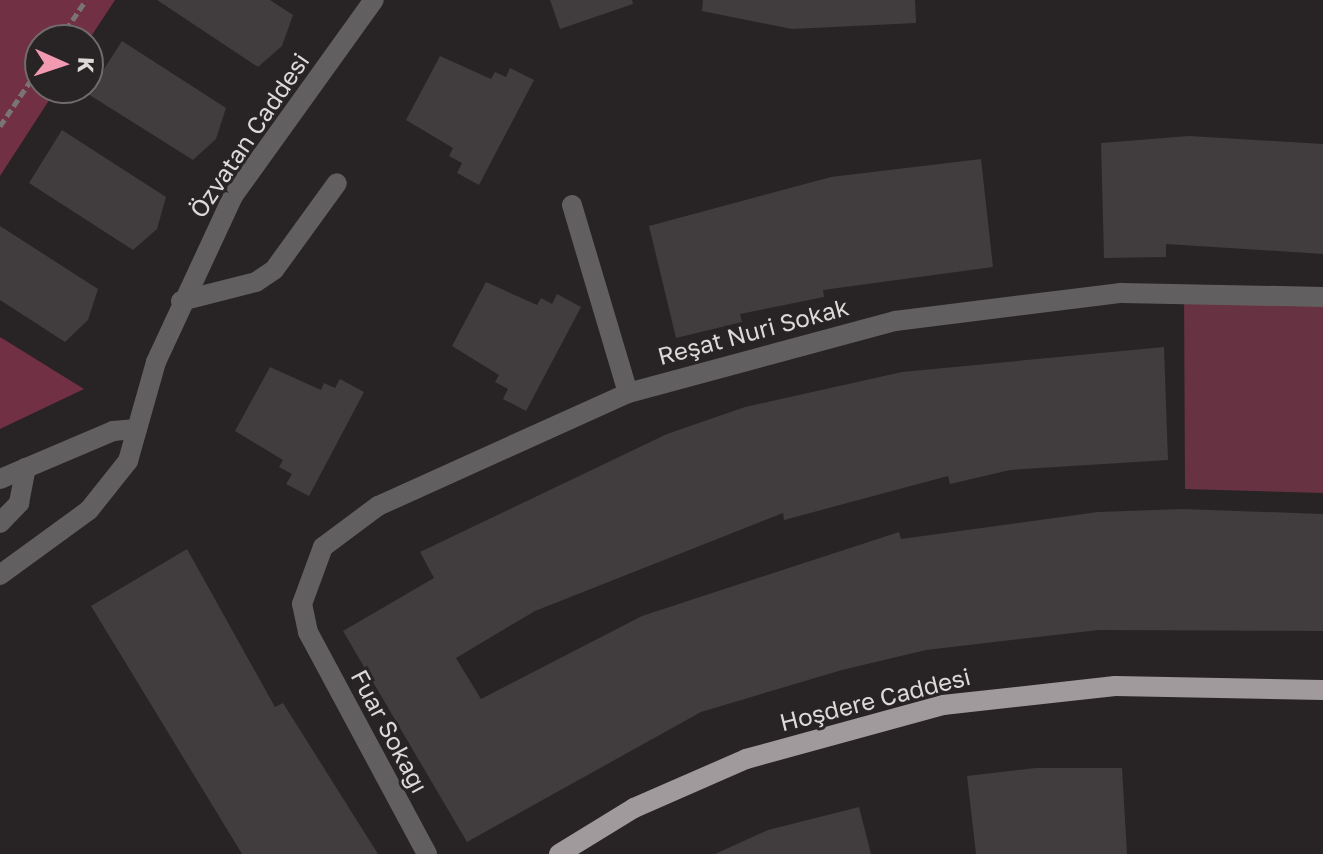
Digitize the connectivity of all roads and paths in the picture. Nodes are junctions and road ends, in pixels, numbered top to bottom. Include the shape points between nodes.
1 (86, 0) edge
2 (374, 0) edge
3 (70, 24) edge
4 (24, 91) edge
5 (0, 126) edge
6 (337, 183) dead end
7 (572, 205) dead end
8 (1323, 297) edge
9 (181, 301) junction
10 (628, 393) junction
11 (137, 429) junction
12 (26, 468) junction
13 (0, 479) edge
14 (0, 523) edge
15 (0, 575) edge
16 (308, 632) joint
17 (1323, 690) edge
18 (427, 854) edge
19 (559, 854) edge

1 - 3 path
2 - 9 street, Özvatan Caddesi via 233,196
4 - 5 path
6 - 9 street via 274,270 256,282
7 - 10 street
8 - 10 street, Reşat Nuri Sokak via 1184,292 1018,301 799,343
9 - 11 street, Özvatan Caddesi
10 - 16 street, Reşat Nuri Sokak via 348,525 323,547 306,579
11 - 12 street
11 - 15 street, Özvatan Caddesi via 128,461 89,510
12 - 13 street
12 - 14 street via 19,503
16 - 18 street, Fuar Sokağı
17 - 19 main road, Hoşdere Caddesi via 1115,686 943,705 746,759 634,808

